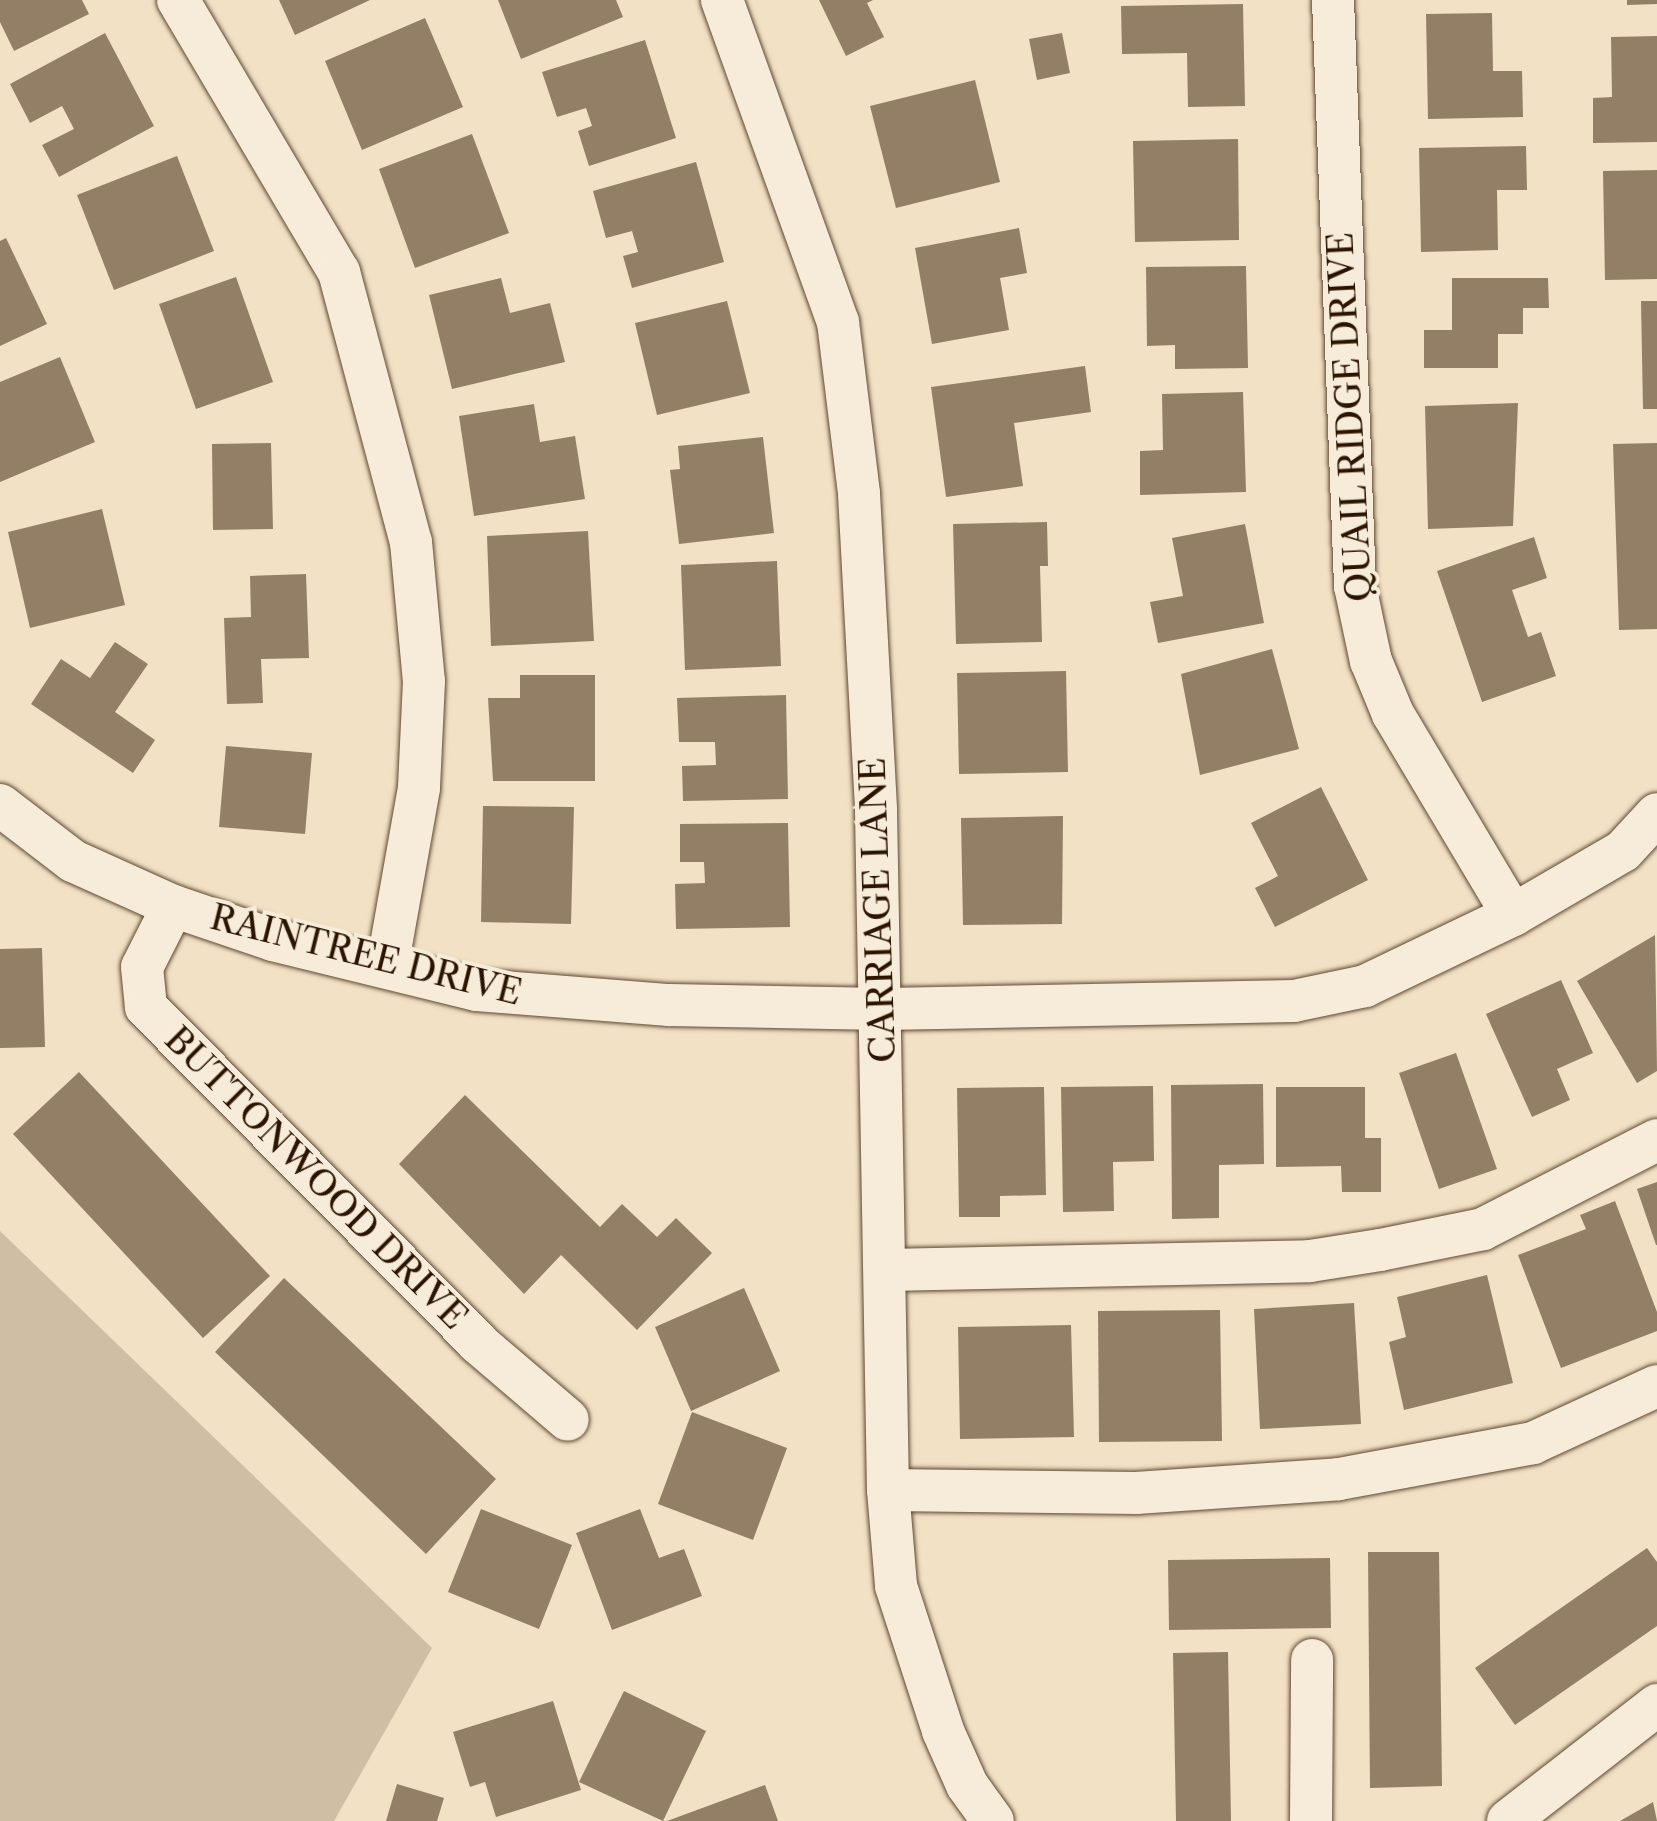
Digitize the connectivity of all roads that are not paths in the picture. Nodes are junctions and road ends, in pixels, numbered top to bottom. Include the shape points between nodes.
1 (178, 0) edge
2 (722, 0) edge
3 (1333, 0) edge
4 (0, 805) edge
5 (1657, 814) edge
6 (173, 906) junction
7 (1513, 915) junction
8 (387, 967) junction
9 (882, 1008) junction
10 (1657, 1140) edge
11 (887, 1270) junction
12 (1657, 1386) edge
13 (568, 1420) dead end
14 (888, 1490) junction
15 (1312, 1660) dead end
16 (1657, 1705) edge
17 (994, 1821) edge
18 (1311, 1821) edge
19 (1508, 1821) edge

1 - 8 street via 339,272 412,542 424,681 419,788
2 - 9 street, CARRIAGE LANE via 838,322 859,494
3 - 7 street, QUAIL RIDGE DRIVE via 1355,586 1371,661 1393,714 1448,816
4 - 6 street, RAINTREE DRIVE via 72,861
5 - 7 street, RAINTREE DRIVE via 1623,850
6 - 8 street, RAINTREE DRIVE via 272,940
6 - 13 street, BUTTONWOOD DRIVE via 142,967 146,1006 478,1342
7 - 9 street, RAINTREE DRIVE via 1365,986 1294,1001
8 - 9 street, RAINTREE DRIVE via 530,997
9 - 11 street, CARRIAGE LANE
10 - 11 street via 1483,1230 1380,1250 1310,1261
11 - 14 street, CARRIAGE LANE
12 - 14 street via 1533,1443 1338,1479 1136,1493
14 - 17 street, CARRIAGE LANE via 896,1586 944,1731 967,1785
15 - 18 street
16 - 19 street

